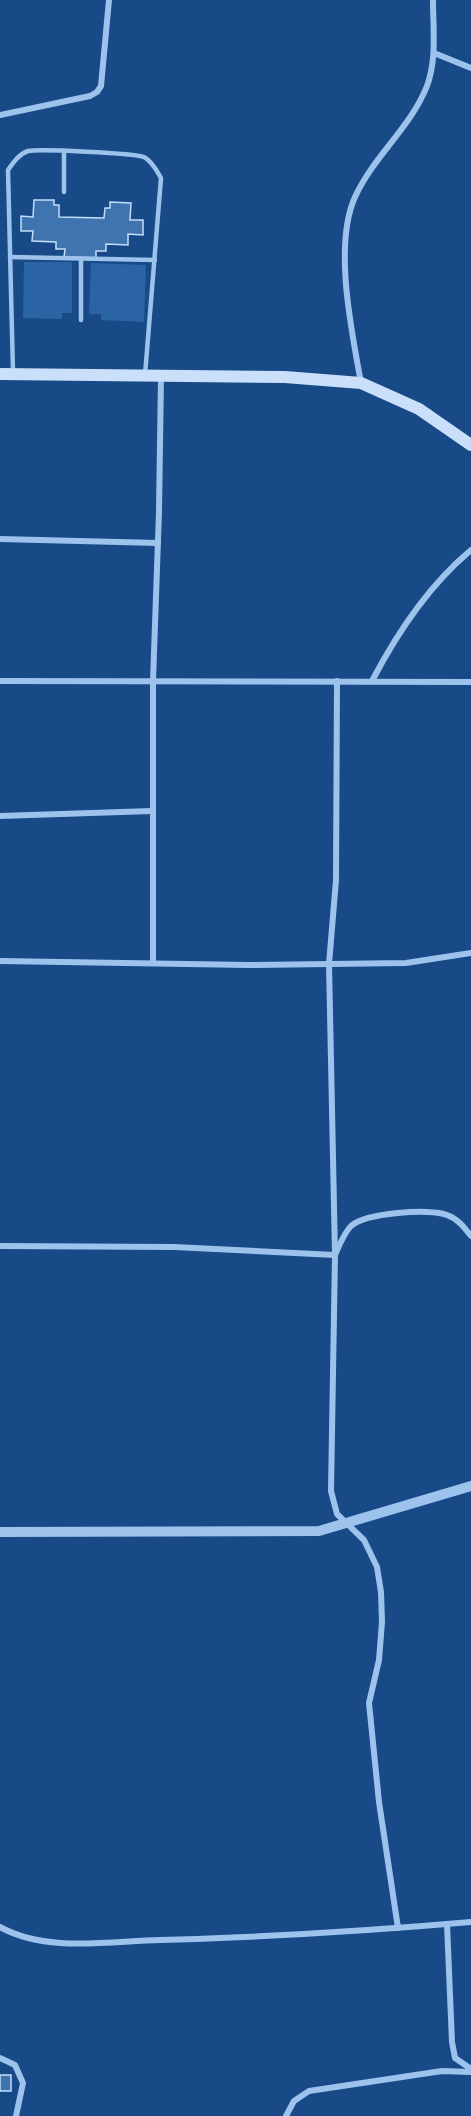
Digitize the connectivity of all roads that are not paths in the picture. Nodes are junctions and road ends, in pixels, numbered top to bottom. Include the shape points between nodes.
1 (109, 0) edge
2 (434, 0) edge
3 (434, 53) junction
4 (471, 68) edge
5 (0, 115) edge
6 (64, 151) junction
7 (64, 192) dead end
8 (10, 257) junction
9 (81, 259) junction
10 (155, 260) junction
11 (81, 320) dead end
12 (6, 373) edge
13 (146, 375) junction
14 (161, 375) junction
15 (361, 383) junction
16 (471, 445) edge
17 (0, 538) edge
18 (159, 543) junction
19 (471, 550) edge
20 (0, 681) edge
21 (153, 681) junction
22 (337, 681) junction
23 (372, 681) junction
24 (471, 682) edge
25 (152, 811) junction
26 (0, 816) edge
27 (471, 953) edge
28 (0, 961) edge
29 (153, 963) junction
30 (329, 964) junction
31 (471, 1236) edge
32 (0, 1246) edge
33 (335, 1255) junction
34 (471, 1486) edge
35 (345, 1524) junction
36 (0, 1532) edge
37 (471, 1922) edge
38 (447, 1924) junction
39 (0, 1927) edge
40 (398, 1928) junction
41 (0, 2058) edge
42 (471, 2071) edge
43 (16, 2116) edge
44 (286, 2116) edge

1 - 5 street via 101,86 97,93
2 - 3 street
3 - 4 street
3 - 15 street via 427,85 417,106 382,152 355,197 346,226 350,317
6 - 7 lane
6 - 8 lane via 27,152 8,170
6 - 10 lane via 144,157 154,166 161,178
8 - 9 lane
8 - 12 lane
9 - 10 lane
9 - 11 lane
10 - 13 lane
12 - 13 main road
13 - 14 main road
14 - 15 main road
14 - 18 street
15 - 16 main road via 419,409
17 - 18 street
18 - 21 street
19 - 23 street via 427,596
20 - 21 street
21 - 22 street
21 - 25 street
22 - 23 street
22 - 30 street via 336,880
23 - 24 street
25 - 26 street
25 - 29 street
27 - 30 street via 406,963
28 - 29 street
29 - 30 street
30 - 33 street
31 - 33 street via 462,1224 444,1213 372,1216 351,1226
32 - 33 street via 174,1247
33 - 35 street via 331,1491 337,1514
34 - 35 street
35 - 36 street via 305,1531
35 - 40 street via 364,1540 377,1567 381,1593 379,1660 369,1703
37 - 38 street
38 - 40 street
38 - 42 street via 453,2050 459,2063
39 - 40 street via 31,1940 68,1942 274,1937
41 - 43 street via 15,2065 22,2083
42 - 44 street via 441,2071 309,2091 294,2101

